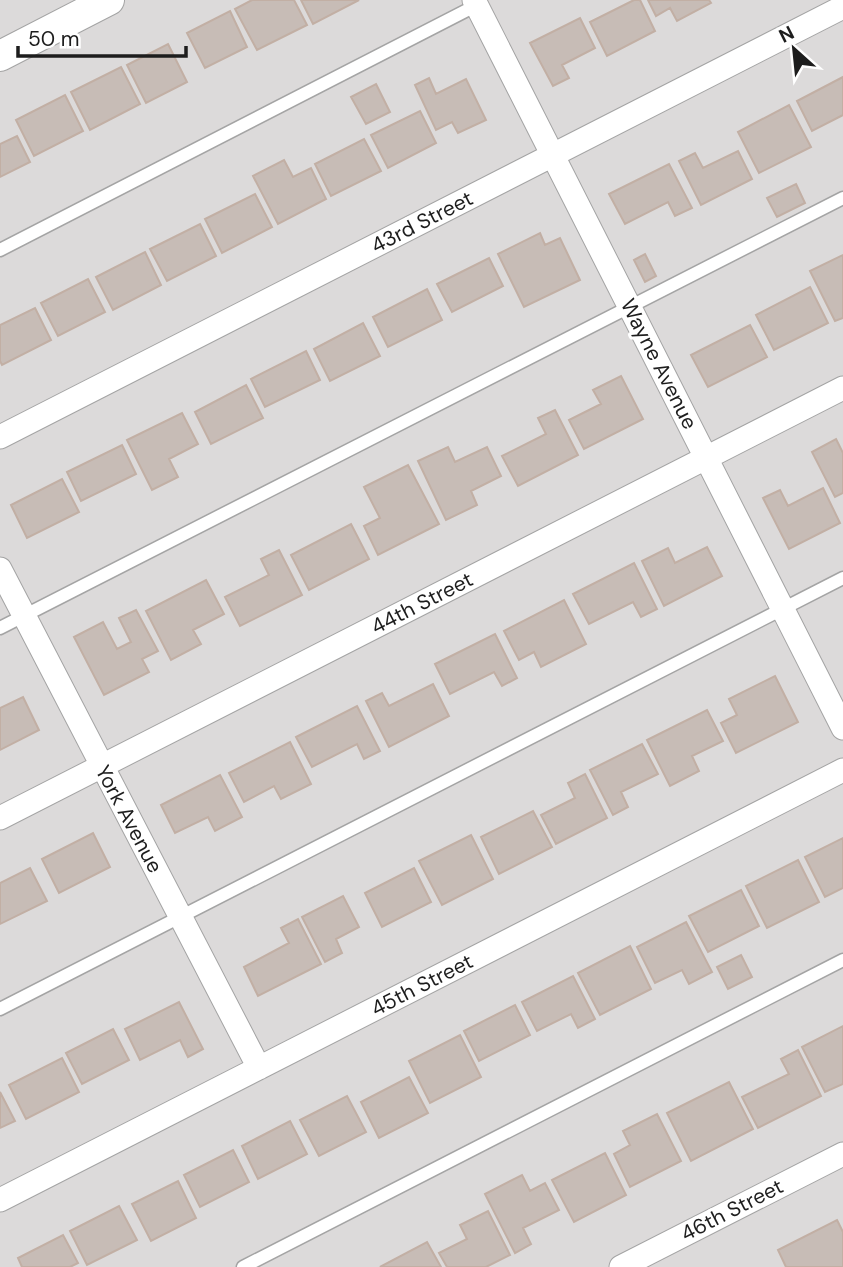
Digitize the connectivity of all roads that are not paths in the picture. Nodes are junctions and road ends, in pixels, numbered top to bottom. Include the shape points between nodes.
1 (109, 0) edge
2 (479, 2) edge
3 (843, 7) edge
4 (0, 56) edge
5 (553, 155) junction
6 (843, 198) edge
7 (0, 250) edge
8 (629, 306) junction
9 (843, 388) edge
10 (0, 437) edge
11 (706, 458) junction
12 (0, 569) edge
13 (843, 578) edge
14 (782, 608) junction
15 (24, 616) junction
16 (0, 628) edge
17 (843, 728) edge
18 (101, 766) junction
19 (843, 770) edge
20 (0, 818) edge
21 (181, 918) junction
22 (843, 960) edge
23 (0, 1009) edge
24 (260, 1068) junction
25 (843, 1153) edge
26 (0, 1200) edge
27 (243, 1267) edge
28 (621, 1267) edge

1 - 4 street
2 - 5 street, Wayne Avenue
2 - 7 lane
3 - 5 street, 43rd Street
5 - 8 street, Wayne Avenue
5 - 10 street, 43rd Street
6 - 8 lane
8 - 11 street, Wayne Avenue
8 - 15 lane
9 - 11 street, 44th Street
11 - 14 street, Wayne Avenue
11 - 18 street, 44th Street
12 - 15 street, York Avenue
13 - 14 lane
14 - 17 street, Wayne Avenue
14 - 21 lane
15 - 16 lane
15 - 18 street, York Avenue
18 - 20 street, 44th Street
18 - 21 street, York Avenue
19 - 24 street, 45th Street
21 - 23 lane
21 - 24 street, York Avenue
22 - 27 lane
24 - 26 street, 45th Street
25 - 28 street, 46th Street

